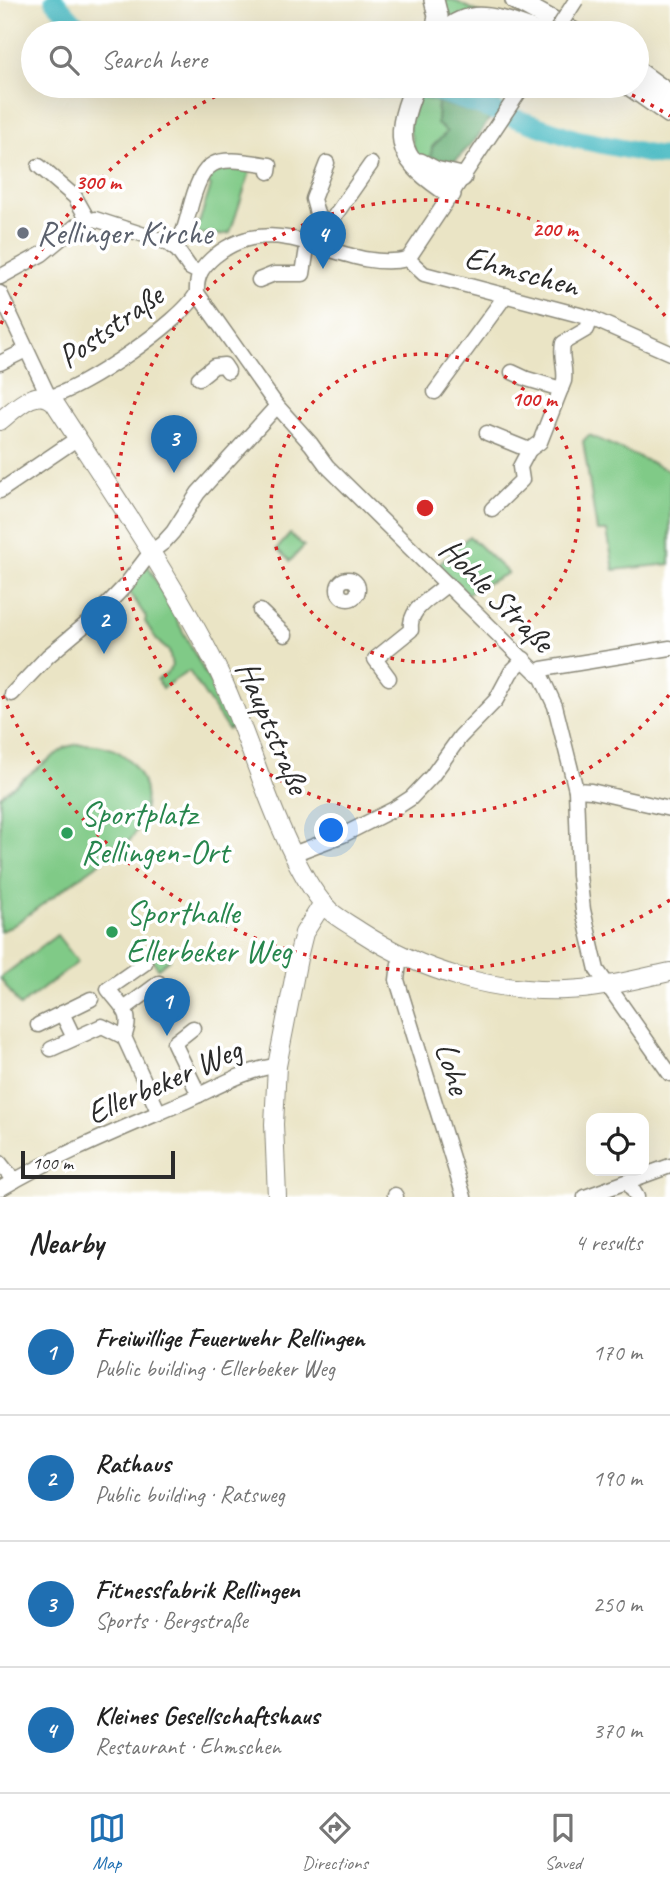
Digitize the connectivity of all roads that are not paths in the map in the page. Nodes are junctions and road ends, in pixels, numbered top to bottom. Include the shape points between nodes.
1 (434, 0) edge
2 (480, 0) edge
3 (515, 0) edge
4 (531, 0) edge
5 (576, 0) edge
6 (437, 21) edge
7 (460, 21) edge
8 (509, 21) edge
9 (527, 21) edge
10 (537, 21) edge
11 (542, 21) edge
12 (556, 21) edge
13 (649, 80) edge
14 (670, 95) edge
15 (410, 98) edge
16 (516, 98) edge
17 (647, 98) edge
18 (670, 114) edge
19 (406, 151) junction
20 (327, 163) dead end
21 (371, 164) dead end
22 (38, 166) dead end
23 (269, 172) dead end
24 (462, 177) junction
25 (451, 194) junction
26 (88, 220) junction
27 (329, 224) junction
28 (314, 243) junction
29 (172, 246) junction
30 (408, 259) junction
31 (200, 272) junction
32 (0, 277) edge
33 (259, 280) dead end
34 (0, 293) edge
35 (197, 293) junction
36 (506, 295) junction
37 (591, 318) junction
38 (26, 350) junction
39 (670, 353) edge
40 (0, 363) edge
41 (228, 371) dead end
42 (512, 372) dead end
43 (199, 378) dead end
44 (561, 389) junction
45 (435, 392) dead end
46 (49, 397) junction
47 (277, 407) junction
48 (0, 421) edge
49 (487, 433) dead end
50 (78, 438) junction
51 (529, 450) junction
52 (0, 491) edge
53 (492, 509) dead end
54 (151, 552) junction
55 (447, 584) junction
56 (260, 611) dead end
57 (285, 635) dead end
58 (670, 648) edge
59 (524, 659) junction
60 (537, 672) junction
61 (389, 678) dead end
62 (12, 694) dead end
63 (576, 790) junction
64 (670, 809) edge
65 (293, 854) junction
66 (323, 903) junction
67 (405, 957) junction
68 (145, 963) dead end
69 (670, 972) edge
70 (159, 983) dead end
71 (606, 985) junction
72 (91, 999) dead end
73 (124, 1009) junction
74 (62, 1013) junction
75 (37, 1025) dead end
76 (193, 1028) dead end
77 (124, 1037) junction
78 (74, 1038) junction
79 (51, 1049) dead end
80 (277, 1066) junction
81 (670, 1074) edge
82 (199, 1095) junction
83 (159, 1113) junction
84 (0, 1163) edge
85 (670, 1166) edge
86 (14, 1181) junction
87 (628, 1182) junction
88 (0, 1189) edge
89 (591, 1196) edge
90 (277, 1197) edge
91 (464, 1197) edge
92 (637, 1197) edge

1 - 6 highway
2 - 9 highway
3 - 10 highway
4 - 11 highway
5 - 12 street, bridge
7 - 8 highway via 478,16
13 - 14 highway
15 - 19 highway via 401,127
16 - 24 street
17 - 18 highway
19 - 24 highway via 424,165
19 - 25 highway via 419,172
20 - 27 street via 313,199 318,217
21 - 27 street
22 - 26 street via 75,197
23 - 29 street via 270,165 228,159 211,163 201,175 184,232
24 - 25 street
25 - 30 street
26 - 29 street
26 - 32 street via 42,254
27 - 28 street
28 - 30 street via 371,260 392,263
28 - 31 street via 271,236 243,240
28 - 33 street via 303,274 274,274
29 - 31 street via 190,268
30 - 36 street, Ehmschen via 424,274
31 - 35 street
34 - 38 street, Hauptstraße
35 - 46 street, Poststraße via 188,306 140,345 69,390
35 - 47 street, Hohle Straße
36 - 37 street, Ehmschen
36 - 45 street
37 - 39 street, Ehmschen
37 - 44 street via 587,329 563,343
38 - 40 street
38 - 46 street, Hauptstraße
41 - 43 street via 219,365
42 - 44 street
44 - 51 street via 540,442
46 - 48 main road via 27,401
46 - 50 main road, Hauptstraße
47 - 54 street
47 - 55 street, Hohle Straße via 327,466
49 - 51 street
50 - 52 street
50 - 54 main road, Hauptstraße
51 - 53 street via 520,467 522,480
54 - 62 street via 98,614
54 - 65 main road, Hauptstraße via 218,671
55 - 59 street, Hohle Straße
55 - 61 street via 414,611 411,630 374,659
56 - 57 street
58 - 60 street
59 - 60 street, Hohle Straße
59 - 65 street via 496,700 411,798 344,835
60 - 63 street, Hohle Straße via 555,706
63 - 64 street
63 - 71 street, Hohle Straße via 583,910 597,970
65 - 66 main road, Hauptstraße
66 - 67 main road, Hauptstraße via 336,916
66 - 80 main road via 304,933
67 - 71 main road, Hauptstraße via 459,977 511,987 567,990
67 - 91 street, Lohe via 397,980
68 - 73 street via 108,989
69 - 71 main road, Hauptstraße
70 - 73 street
71 - 81 street, Hohle Straße
72 - 74 street
73 - 77 street via 130,1021
74 - 75 street
74 - 78 street
76 - 82 street via 174,1042
77 - 78 street via 102,1026
77 - 83 street
78 - 79 street
80 - 82 street, Ellerbeker Weg
80 - 90 main road
82 - 83 street, Ellerbeker Weg
83 - 86 street, Ellerbeker Weg
84 - 86 street
85 - 87 street
86 - 88 street, Ellerbeker Weg
87 - 89 street
87 - 92 street

